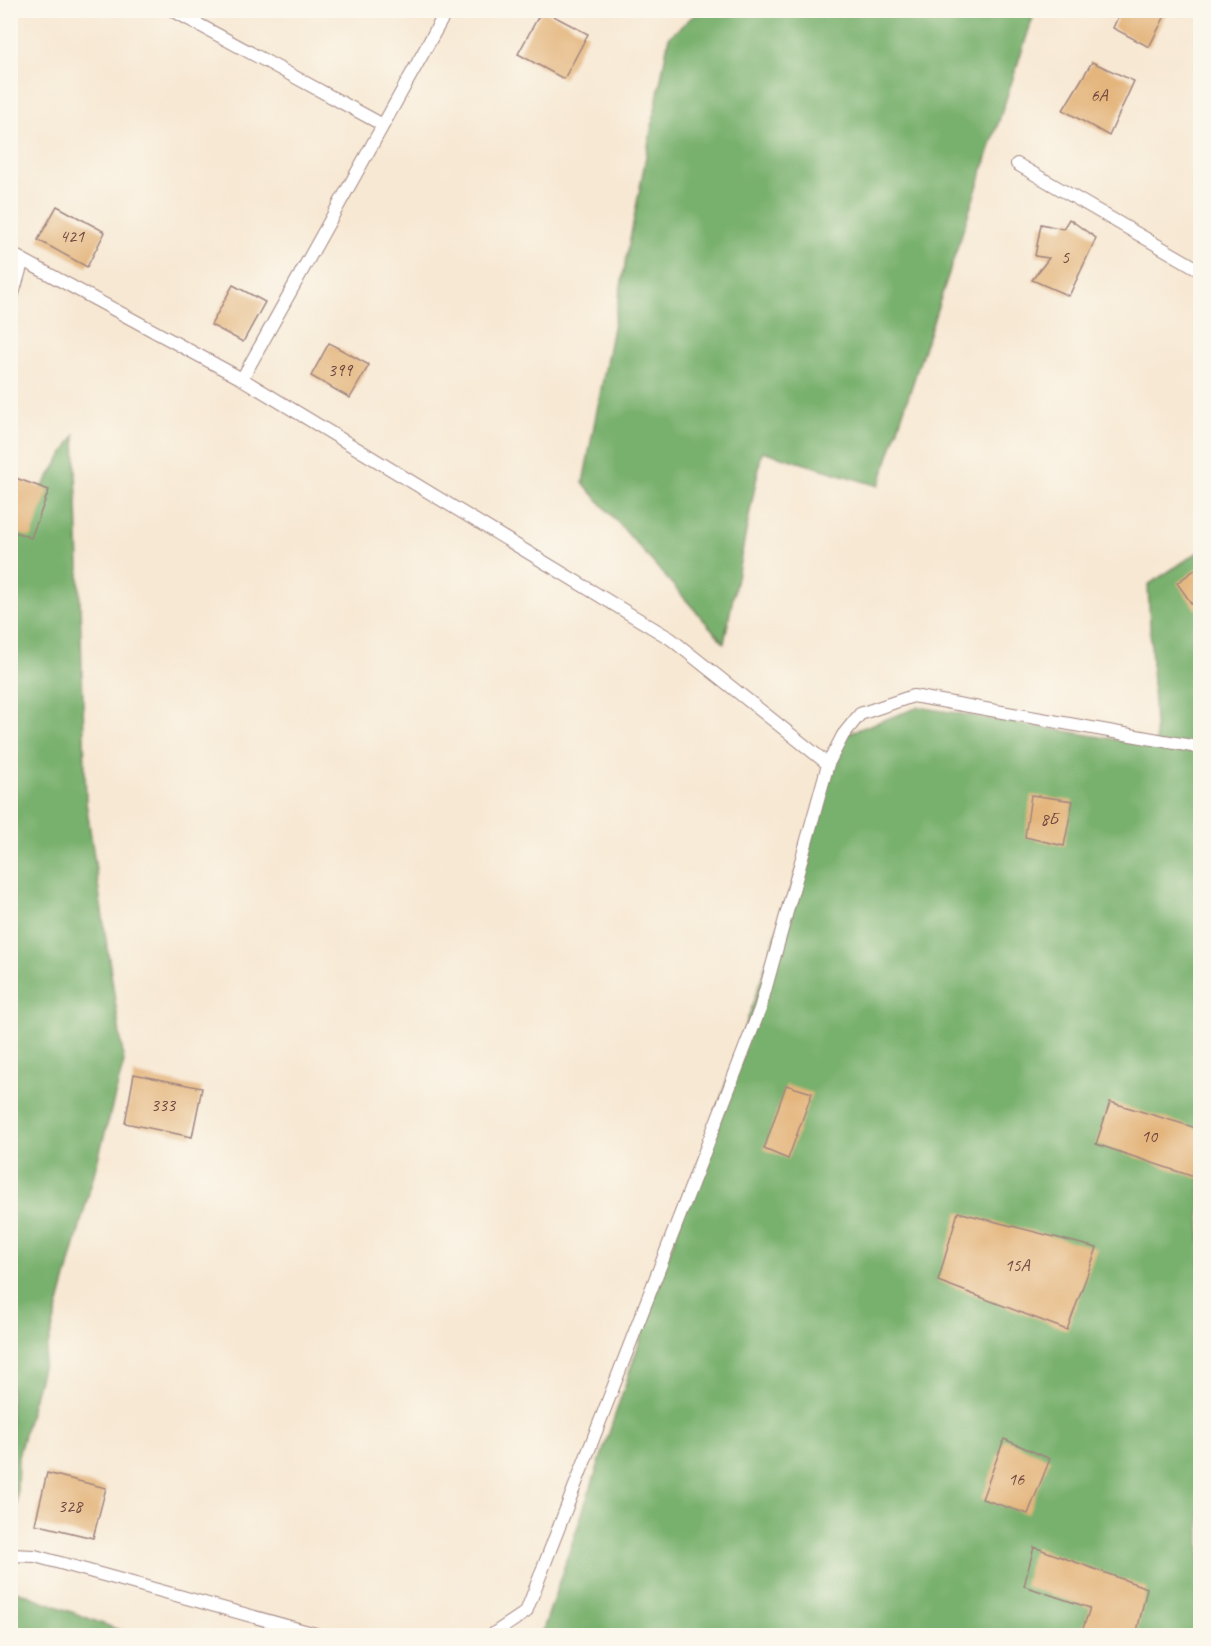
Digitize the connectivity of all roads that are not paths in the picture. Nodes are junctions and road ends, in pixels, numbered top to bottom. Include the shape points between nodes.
1 (172, 10) edge
2 (447, 10) edge
3 (383, 125) junction
4 (1017, 164) dead end
5 (10, 253) edge
6 (23, 260) junction
7 (1200, 270) edge
8 (10, 304) edge
9 (242, 379) junction
10 (1200, 750) edge
11 (828, 764) junction
12 (10, 1555) edge
13 (323, 1635) edge
14 (490, 1635) edge

1 - 3 lane
2 - 3 lane
3 - 9 lane
4 - 7 lane
5 - 6 lane
6 - 8 lane
6 - 9 lane
9 - 11 lane via 671,639
10 - 11 lane via 912,696 860,714
11 - 14 lane via 760,1009 526,1612
12 - 13 lane via 35,1556

